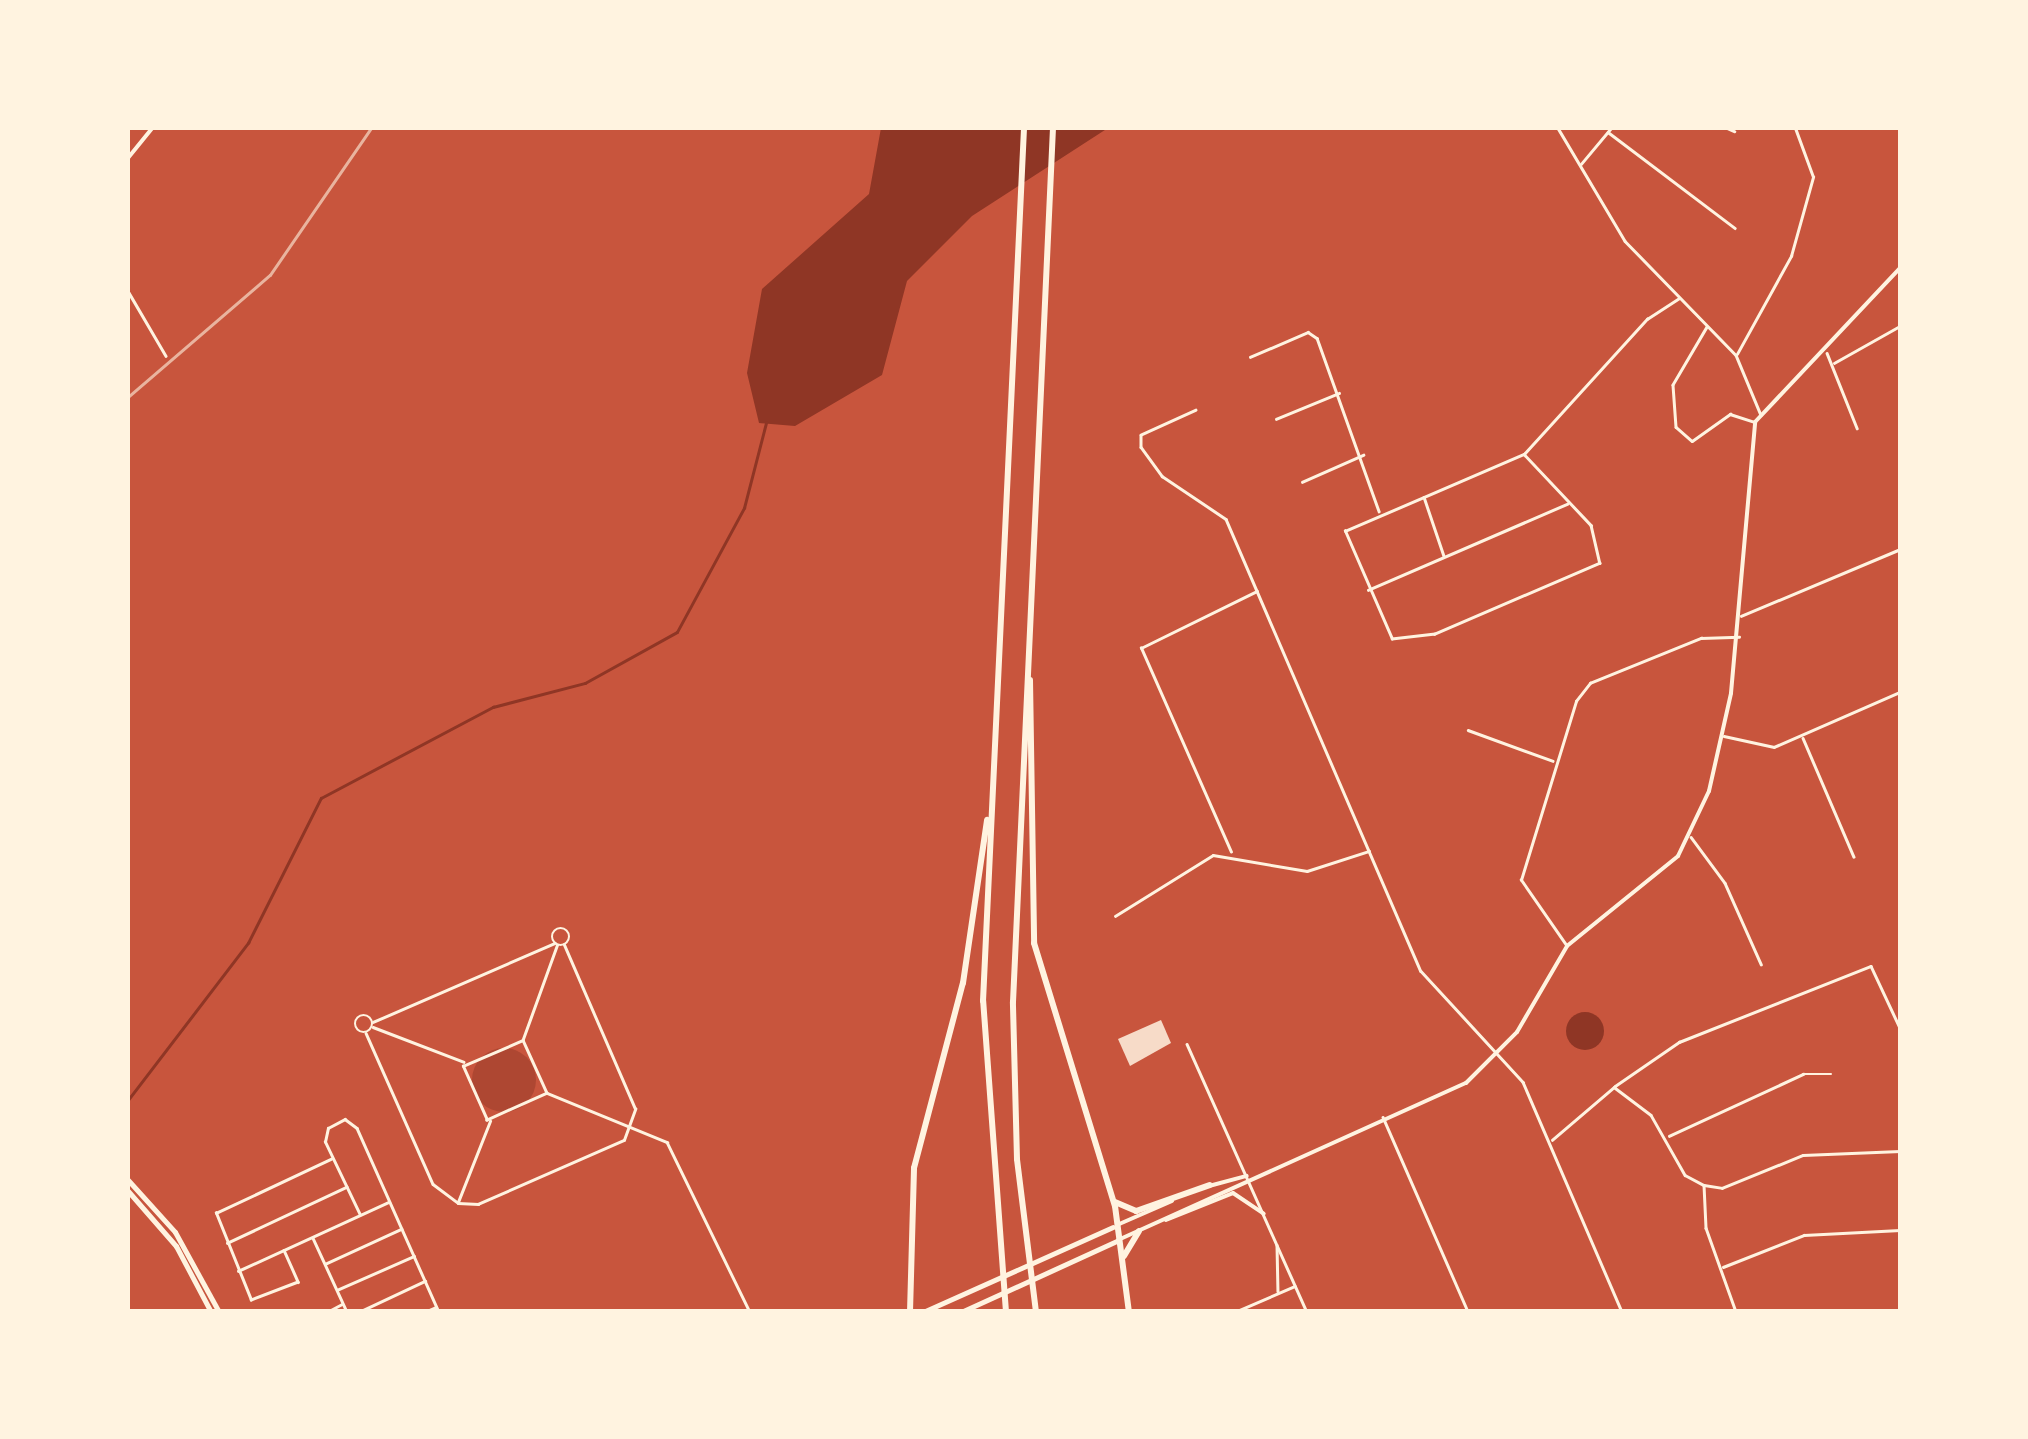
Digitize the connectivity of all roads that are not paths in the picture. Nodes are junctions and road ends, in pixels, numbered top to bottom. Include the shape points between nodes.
1 (152, 128) edge
2 (1024, 128) edge
3 (1052, 128) edge
4 (1558, 128) edge
5 (1727, 128) edge
6 (1795, 128) edge
7 (1610, 130) edge
8 (1734, 131) dead end
9 (128, 158) edge
10 (1580, 166) junction
11 (1734, 228) dead end
12 (1900, 268) edge
13 (128, 292) edge
14 (1680, 298) junction
15 (1708, 325) junction
16 (1900, 326) edge
17 (1827, 353) junction
18 (1736, 355) junction
19 (166, 356) dead end
20 (1250, 357) dead end
21 (1832, 364) junction
22 (1340, 392) junction
23 (1196, 410) dead end
24 (1761, 415) junction
25 (1276, 420) dead end
26 (1755, 422) junction
27 (1857, 428) dead end
28 (1524, 454) junction
29 (1364, 455) junction
30 (1302, 482) dead end
31 (1423, 495) junction
32 (1569, 504) junction
33 (1380, 513) junction
34 (1900, 548) edge
35 (1445, 557) junction
36 (1259, 591) junction
37 (1367, 591) junction
38 (1739, 617) junction
39 (1738, 637) junction
40 (1028, 654) junction
41 (1900, 692) edge
42 (1468, 730) dead end
43 (1722, 736) junction
44 (1803, 737) junction
45 (1555, 762) junction
46 (992, 799) junction
47 (1691, 838) junction
48 (1370, 850) junction
49 (1231, 852) junction
50 (1854, 857) dead end
51 (1115, 916) dead end
52 (556, 944) junction
53 (564, 945) junction
54 (1567, 946) junction
55 (1762, 964) dead end
56 (373, 1024) junction
57 (1900, 1028) edge
58 (366, 1033) junction
59 (522, 1040) junction
60 (1187, 1044) dead end
61 (1496, 1056) junction
62 (465, 1063) junction
63 (1831, 1074) dead end
64 (1614, 1087) junction
65 (547, 1093) junction
66 (1383, 1116) junction
67 (490, 1120) junction
68 (633, 1126) junction
69 (1668, 1136) junction
70 (1551, 1141) junction
71 (1900, 1152) edge
72 (333, 1158) junction
73 (1247, 1176) junction
74 (128, 1180) edge
75 (1210, 1185) junction
76 (1704, 1185) junction
77 (346, 1187) junction
78 (128, 1191) edge
79 (1112, 1198) junction
80 (390, 1202) junction
81 (458, 1204) junction
82 (1264, 1214) junction
83 (360, 1216) junction
84 (1152, 1225) junction
85 (1112, 1227) junction
86 (402, 1229) junction
87 (1900, 1230) edge
88 (1139, 1231) junction
89 (312, 1237) junction
90 (1276, 1239) junction
91 (1117, 1241) junction
92 (226, 1243) junction
93 (284, 1250) junction
94 (414, 1256) junction
95 (1124, 1258) junction
96 (325, 1264) junction
97 (1723, 1267) junction
98 (238, 1271) junction
99 (425, 1281) junction
100 (1296, 1286) junction
101 (337, 1290) junction
102 (1276, 1294) junction
103 (343, 1303) junction
104 (438, 1309) edge
105 (211, 1312) edge
106 (220, 1312) edge
107 (326, 1312) edge
108 (347, 1312) edge
109 (358, 1312) edge
110 (426, 1312) edge
111 (750, 1312) edge
112 (910, 1312) edge
113 (924, 1312) edge
114 (962, 1312) edge
115 (1006, 1312) edge
116 (1036, 1312) edge
117 (1129, 1312) edge
118 (1235, 1312) edge
119 (1308, 1312) edge
120 (1468, 1312) edge
121 (1622, 1312) edge
122 (1736, 1312) edge
123 (1817, 1312) edge
124 (1877, 1312) edge

1 - 9 street
2 - 46 highway
3 - 40 highway
4 - 10 street
5 - 8 street
6 - 18 street via 1813,177 1791,256
7 - 10 street
7 - 11 street
10 - 14 street via 1626,241
12 - 17 street
13 - 19 street
14 - 15 street
14 - 28 street via 1647,319
15 - 18 street
15 - 26 street via 1673,385 1676,427 1692,441 1730,414
16 - 21 street
17 - 21 street
17 - 24 street
18 - 24 street
20 - 22 street via 1308,332
21 - 27 street
22 - 25 street
22 - 29 street
23 - 36 street via 1141,435 1141,447 1162,476 1226,519
24 - 26 street
26 - 38 street
28 - 31 street
28 - 32 street
29 - 30 street
29 - 33 street
31 - 33 street
31 - 35 street
32 - 35 street
32 - 37 street via 1599,538 1594,570 1404,642 1386,633
33 - 37 street via 1344,534
34 - 38 street
35 - 37 street
36 - 48 street
36 - 49 street via 1141,648
38 - 39 street
39 - 43 street
39 - 45 street via 1701,638 1590,683
40 - 79 highway via 1034,943
40 - 116 highway via 1012,1002
41 - 44 street
42 - 45 street
43 - 44 street via 1760,748
43 - 47 street
44 - 50 street
45 - 54 street via 1521,880
46 - 112 highway via 963,984 914,1168
46 - 115 highway via 983,1056
47 - 54 street
47 - 55 street via 1725,883
48 - 49 street via 1307,871
48 - 61 street via 1421,971
49 - 51 street via 1182,868
52 - 53 street
52 - 53 street via 562,928
52 - 56 street
52 - 59 street
53 - 68 street via 635,1109
54 - 61 street
56 - 58 street
56 - 58 street via 356,1018
56 - 62 street
57 - 64 street via 1871,966 1667,1048
58 - 81 street via 434,1184
59 - 62 street
59 - 65 street
60 - 73 street
61 - 66 street via 1466,1083
61 - 70 street via 1523,1082
62 - 67 street
63 - 69 street via 1803,1074
64 - 69 street
64 - 70 street
65 - 67 street
65 - 68 street
66 - 73 street
66 - 120 street
67 - 81 street
68 - 81 street via 624,1140 529,1182
68 - 111 street via 676,1154
69 - 76 street via 1686,1175
70 - 121 street
71 - 76 street via 1803,1155 1722,1188
72 - 77 street
72 - 80 street via 324,1134 351,1120
72 - 92 street via 216,1214
73 - 75 street
73 - 82 street
73 - 84 street
74 - 106 main road via 175,1232
75 - 79 highway via 1131,1212
75 - 85 street
76 - 97 street via 1704,1216
77 - 83 street
77 - 92 street
78 - 105 main road via 176,1246
79 - 85 highway
80 - 83 street
80 - 86 street
82 - 84 street via 1234,1193
82 - 90 street
83 - 89 street
84 - 88 street
85 - 91 highway
85 - 113 main road
86 - 94 street
86 - 96 street
87 - 97 street via 1804,1235
88 - 91 street
88 - 95 highway
89 - 93 street
89 - 96 street
90 - 100 street
90 - 102 street
91 - 95 highway
91 - 114 main road
92 - 98 street
93 - 98 street
93 - 98 street via 298,1282 254,1301
94 - 99 street
94 - 101 street
95 - 117 highway
96 - 101 street
97 - 122 street
99 - 104 street
99 - 109 street
100 - 102 street
100 - 119 street
101 - 103 street
102 - 118 street
103 - 107 street
103 - 108 street
104 - 110 street
123 - 124 street

